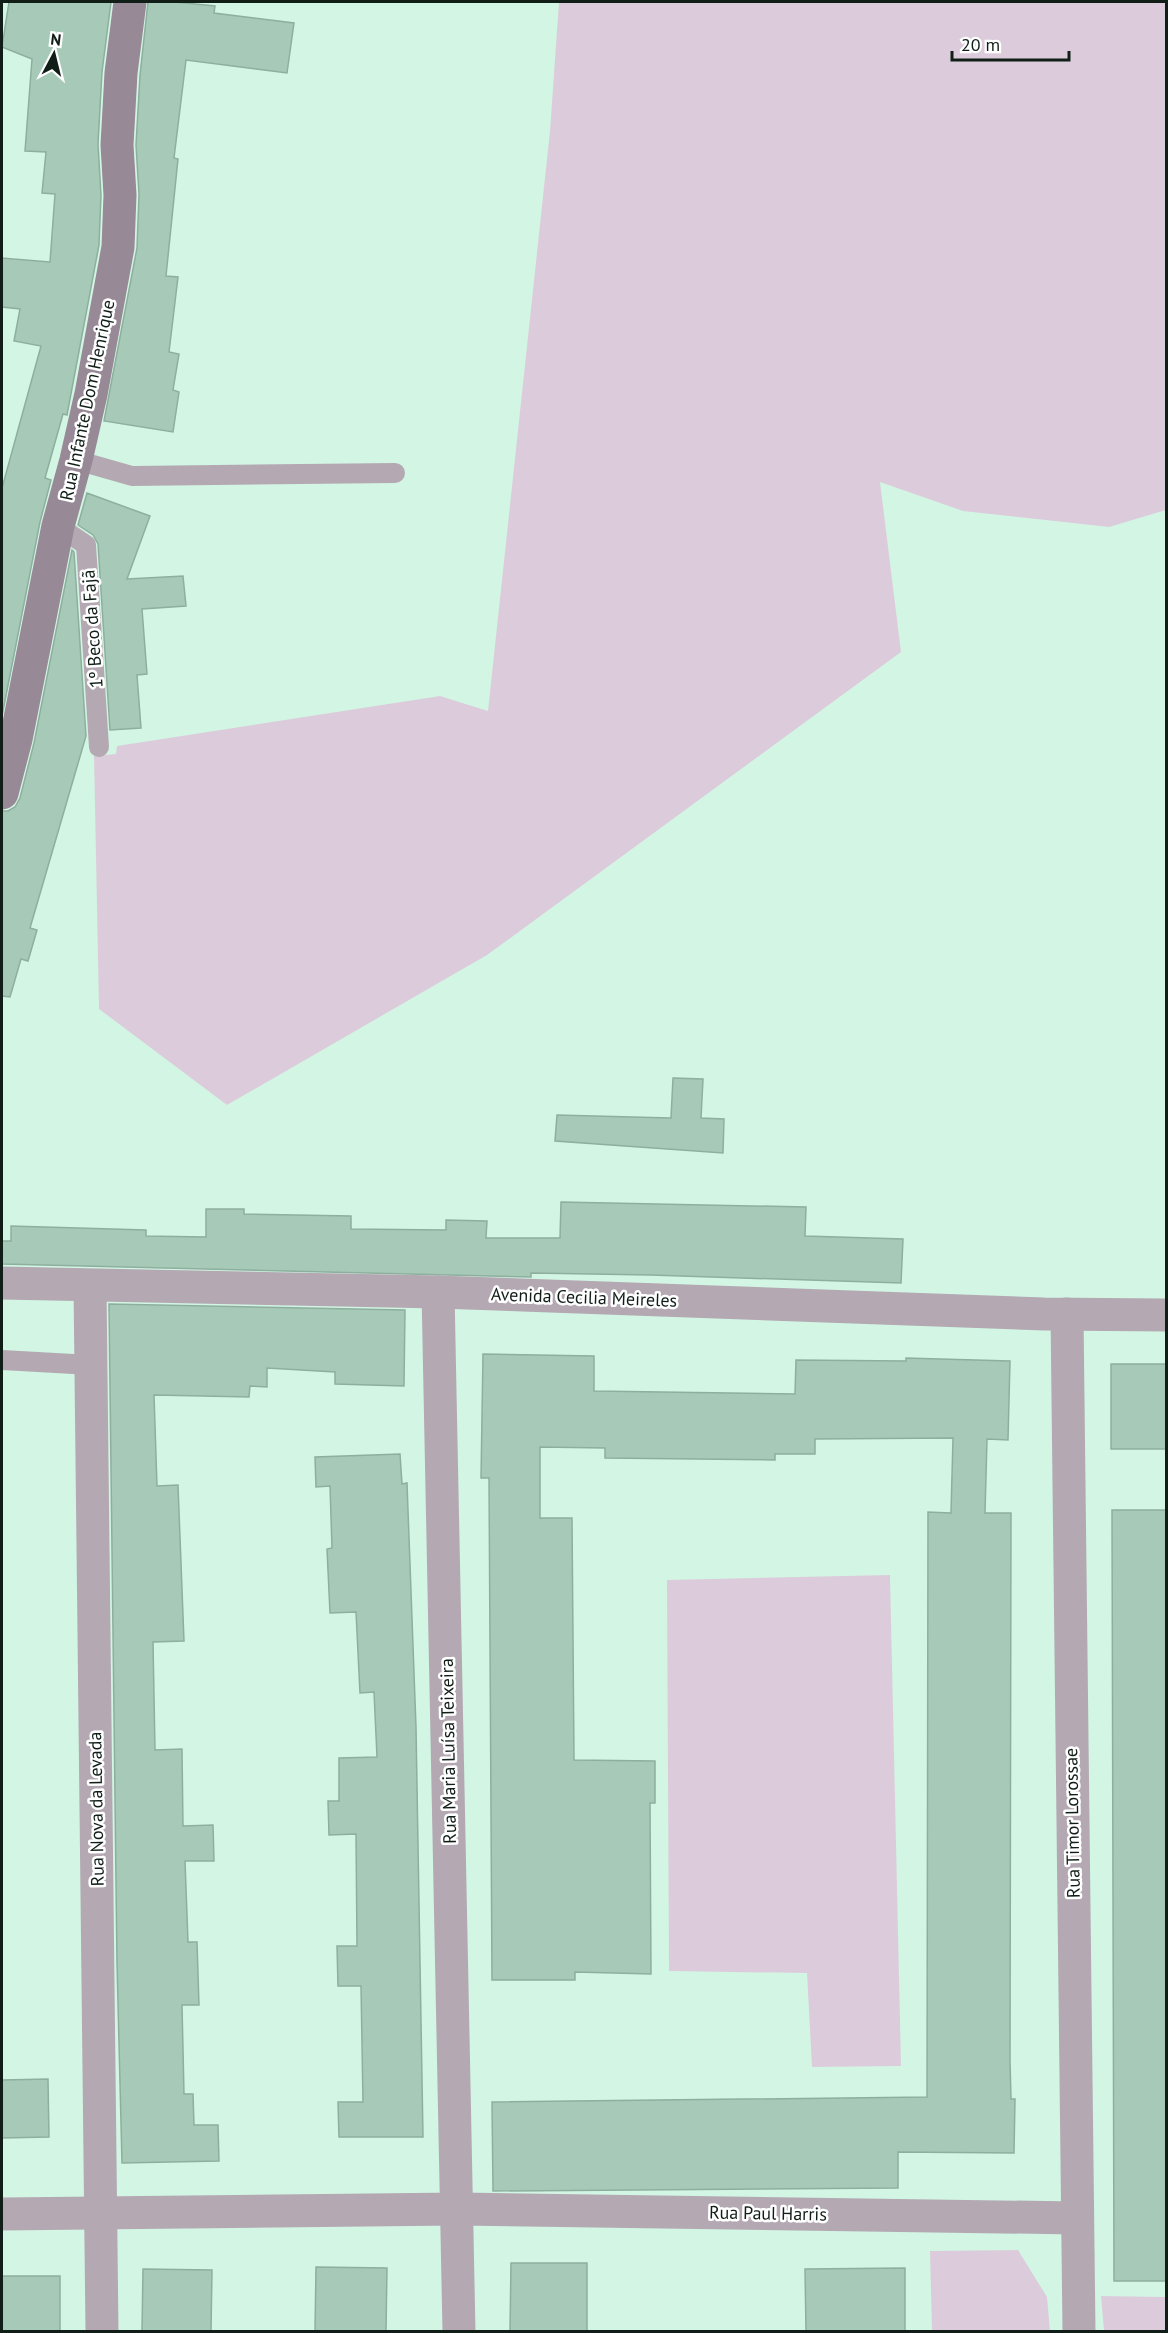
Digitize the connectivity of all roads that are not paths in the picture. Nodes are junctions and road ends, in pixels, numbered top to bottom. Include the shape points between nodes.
1 (130, 2) edge
2 (76, 460) junction
3 (395, 473) dead end
4 (58, 526) junction
5 (99, 747) dead end
6 (2, 793) edge
7 (2, 1283) edge
8 (90, 1287) junction
9 (438, 1292) junction
10 (1067, 1314) junction
11 (1167, 1315) edge
12 (2, 1360) edge
13 (91, 1365) junction
14 (458, 2209) junction
15 (2, 2214) edge
16 (101, 2214) junction
17 (1077, 2218) junction
18 (102, 2331) edge
19 (459, 2331) edge
20 (1079, 2331) edge

1 - 2 street, Rua Infante Dom Henrique via 117,145 118,247
2 - 3 lane via 132,477
2 - 4 street, Rua Infante Dom Henrique
4 - 5 lane, 1º Beco da Fajã via 86,545
4 - 6 street, Rua Infante Dom Henrique
7 - 8 street, Avenida Cecilia Meireles
8 - 9 street, Avenida Cecilia Meireles
8 - 13 street, Rua Nova da Levada
9 - 10 street, Avenida Cecilia Meireles
9 - 14 street, Rua Maria Luísa Teixeira
10 - 11 street, Avenida Cecilia Meireles
10 - 17 street, Rua Timor Lorossae
12 - 13 lane
13 - 16 street, Rua Nova da Levada
14 - 16 street, Rua Paul Harris
14 - 17 street, Rua Paul Harris
14 - 19 street, Rua Maria Luísa Teixeira
15 - 16 street, Rua Paul Harris
16 - 18 street, Rua Nova da Levada
17 - 20 street, Rua Timor Lorossae

